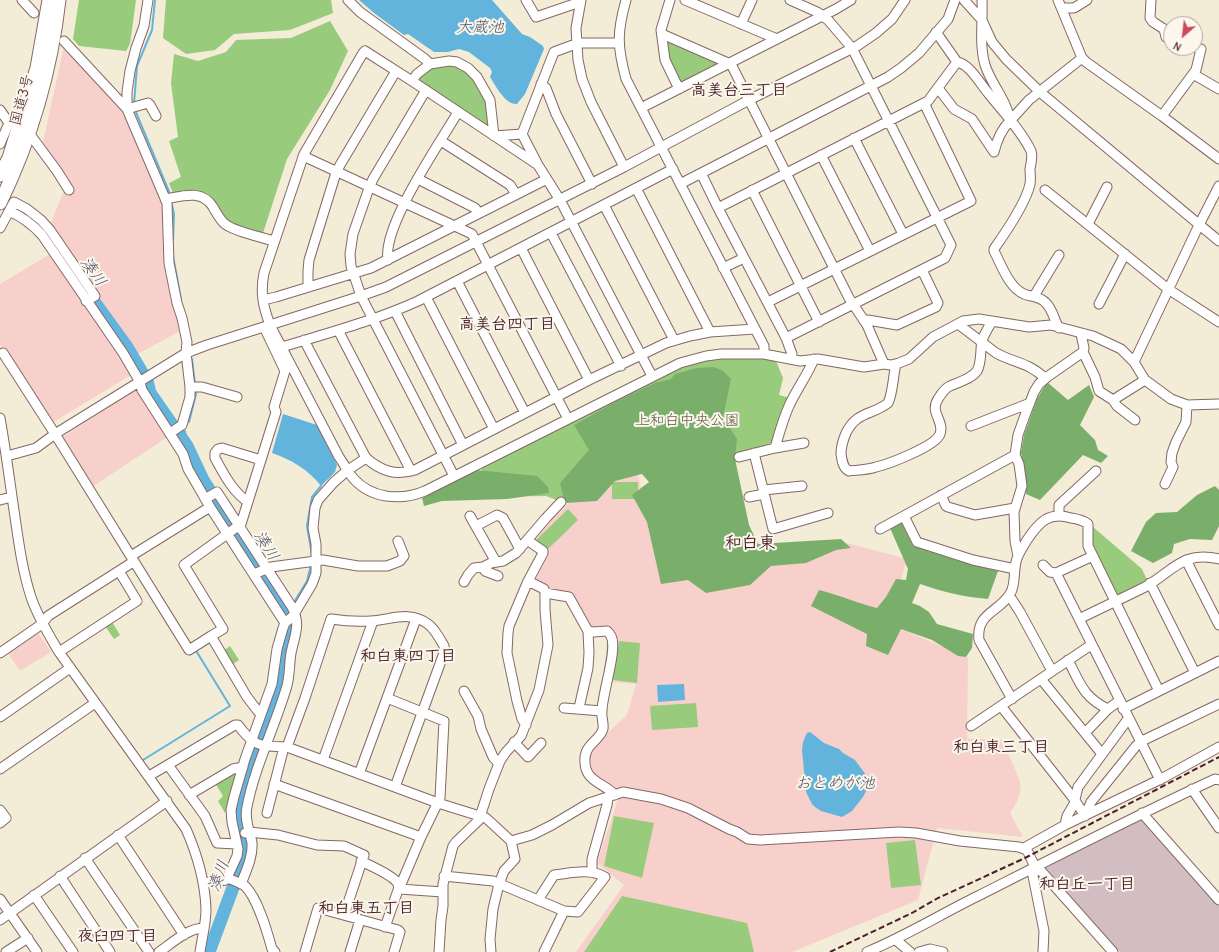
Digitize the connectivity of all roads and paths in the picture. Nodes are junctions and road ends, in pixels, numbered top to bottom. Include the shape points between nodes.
1 (22, 0) edge
2 (48, 0) edge
3 (59, 0) edge
4 (148, 0) edge
5 (348, 0) edge
6 (526, 0) edge
7 (626, 0) edge
8 (670, 0) edge
9 (685, 0) edge
10 (752, 0) edge
11 (790, 0) edge
12 (851, 0) edge
13 (905, 0) edge
14 (955, 0) edge
15 (964, 0) edge
16 (982, 0) edge
17 (1058, 0) edge
18 (1151, 0) edge
19 (580, 1) edge
20 (1083, 2) edge
21 (1062, 9) junction
22 (34, 13) dead end
23 (823, 16) junction
24 (982, 20) junction
25 (741, 24) junction
26 (1163, 28) edge
27 (936, 32) junction
28 (662, 34) junction
29 (777, 40) junction
30 (64, 41) dead end
31 (619, 43) junction
32 (577, 44) junction
33 (852, 48) junction
34 (1199, 56) edge
35 (1082, 58) junction
36 (957, 62) junction
37 (430, 64) junction
38 (729, 64) junction
39 (396, 71) junction
40 (1193, 74) junction
41 (412, 81) junction
42 (542, 84) junction
43 (871, 86) junction
44 (938, 88) junction
45 (679, 89) junction
46 (1219, 89) edge
47 (426, 90) junction
48 (1040, 92) junction
49 (749, 100) junction
50 (924, 103) junction
51 (641, 108) junction
52 (127, 109) junction
53 (0, 110) edge
54 (458, 112) junction
55 (156, 116) dead end
56 (1162, 116) junction
57 (888, 120) junction
58 (1010, 120) junction
59 (29, 133) junction
60 (522, 134) junction
61 (494, 136) junction
62 (768, 138) junction
63 (854, 138) junction
64 (441, 141) junction
65 (0, 144) edge
66 (661, 147) junction
67 (821, 155) junction
68 (303, 156) junction
69 (1219, 160) edge
70 (538, 165) junction
71 (624, 167) junction
72 (673, 169) junction
73 (337, 172) junction
74 (701, 173) junction
75 (786, 173) junction
76 (0, 176) edge
77 (418, 179) junction
78 (547, 179) junction
79 (592, 184) junction
80 (680, 184) junction
81 (370, 186) junction
82 (1219, 186) edge
83 (1107, 187) dead end
84 (636, 188) junction
85 (69, 190) dead end
86 (752, 190) junction
87 (1045, 190) dead end
88 (516, 194) junction
89 (165, 199) junction
90 (560, 200) junction
91 (404, 202) junction
92 (604, 205) junction
93 (5, 207) edge
94 (718, 208) junction
95 (479, 213) junction
96 (937, 217) junction
97 (572, 222) junction
98 (1088, 224) junction
99 (456, 225) junction
100 (1199, 225) junction
101 (0, 228) edge
102 (551, 233) junction
103 (903, 234) junction
104 (274, 241) junction
105 (1219, 241) edge
106 (476, 242) junction
107 (520, 248) junction
108 (870, 251) junction
109 (1125, 254) junction
110 (1059, 256) dead end
111 (744, 258) junction
112 (388, 260) junction
113 (488, 265) junction
114 (723, 268) junction
115 (834, 269) junction
116 (922, 270) junction
117 (353, 273) junction
118 (457, 281) junction
119 (801, 286) junction
120 (308, 287) junction
121 (1168, 289) junction
122 (361, 296) junction
123 (1034, 296) junction
124 (426, 297) junction
125 (262, 300) junction
126 (768, 302) junction
127 (1099, 304) dead end
128 (853, 305) junction
129 (395, 311) junction
130 (373, 320) junction
131 (864, 321) junction
132 (819, 322) junction
133 (992, 322) junction
134 (1219, 322) edge
135 (958, 324) junction
136 (267, 326) junction
137 (1059, 328) junction
138 (755, 329) junction
139 (338, 330) junction
140 (710, 332) junction
141 (1081, 334) junction
142 (786, 338) junction
143 (304, 340) junction
144 (674, 340) junction
145 (982, 342) junction
146 (282, 347) junction
147 (1083, 352) junction
148 (3, 353) dead end
149 (186, 353) junction
150 (764, 354) junction
151 (641, 355) junction
152 (789, 359) junction
153 (814, 360) junction
154 (1134, 362) junction
155 (884, 364) junction
156 (896, 364) junction
157 (621, 366) junction
158 (652, 376) junction
159 (1045, 378) junction
160 (589, 380) junction
161 (1145, 380) junction
162 (140, 382) junction
163 (190, 387) junction
164 (237, 397) dead end
165 (556, 397) junction
166 (1113, 400) junction
167 (1030, 403) junction
168 (1219, 404) edge
169 (1187, 405) junction
170 (525, 414) junction
171 (0, 418) edge
172 (568, 419) junction
173 (1135, 420) dead end
174 (971, 426) dead end
175 (494, 430) junction
176 (170, 433) junction
177 (55, 434) junction
178 (804, 443) dead end
179 (464, 445) junction
180 (775, 448) junction
181 (754, 453) junction
182 (1015, 454) junction
183 (443, 455) junction
184 (7, 456) junction
185 (739, 457) dead end
186 (366, 458) junction
187 (261, 460) junction
188 (348, 470) junction
189 (411, 471) junction
190 (1096, 471) dead end
191 (454, 476) junction
192 (1165, 484) dead end
193 (802, 486) dead end
194 (764, 492) junction
195 (941, 494) junction
196 (12, 497) junction
197 (749, 497) dead end
198 (0, 500) edge
199 (248, 502) junction
200 (561, 502) dead end
201 (208, 503) junction
202 (1015, 508) junction
203 (828, 513) dead end
204 (1060, 515) junction
205 (470, 516) dead end
206 (904, 516) junction
207 (238, 526) junction
208 (476, 526) junction
209 (880, 528) dead end
210 (228, 533) junction
211 (527, 540) junction
212 (398, 541) dead end
213 (520, 548) junction
214 (1018, 556) junction
215 (1092, 556) junction
216 (132, 559) junction
217 (1219, 559) edge
218 (1186, 560) junction
219 (317, 561) junction
220 (496, 562) junction
221 (1043, 565) dead end
222 (483, 567) junction
223 (1015, 569) junction
224 (119, 571) junction
225 (260, 571) junction
226 (1056, 573) junction
227 (498, 576) dead end
228 (528, 581) junction
229 (464, 582) dead end
230 (1150, 583) junction
231 (545, 592) junction
232 (1009, 595) junction
233 (1115, 601) junction
234 (295, 612) junction
235 (416, 619) junction
236 (1078, 619) junction
237 (373, 621) junction
238 (286, 623) junction
239 (42, 624) junction
240 (1219, 625) edge
241 (588, 630) junction
242 (211, 636) junction
243 (1091, 644) junction
244 (58, 652) junction
245 (0, 653) edge
246 (1068, 660) junction
247 (1219, 660) edge
248 (70, 668) junction
249 (1052, 671) junction
250 (1195, 673) junction
251 (1041, 679) junction
252 (464, 691) dead end
253 (1159, 691) junction
254 (387, 698) junction
255 (1012, 699) junction
256 (95, 703) junction
257 (1219, 704) edge
258 (1121, 705) junction
259 (1001, 706) junction
260 (564, 708) dead end
261 (579, 708) junction
262 (1108, 709) junction
263 (602, 711) junction
264 (422, 712) junction
265 (261, 714) junction
266 (0, 717) edge
267 (1128, 719) junction
268 (526, 725) junction
269 (971, 726) dead end
270 (1085, 733) junction
271 (252, 741) junction
272 (514, 742) junction
273 (541, 743) dead end
274 (1140, 743) junction
275 (265, 746) junction
276 (286, 747) junction
277 (1219, 747) edge
278 (1102, 754) junction
279 (323, 760) junction
280 (168, 764) junction
281 (499, 764) junction
282 (243, 767) junction
283 (0, 769) edge
284 (359, 774) junction
285 (149, 776) junction
286 (1160, 780) junction
287 (1219, 780) edge
288 (274, 784) junction
289 (395, 787) junction
290 (1192, 789) junction
291 (189, 795) junction
292 (611, 796) junction
293 (1074, 799) junction
294 (167, 801) junction
295 (438, 803) junction
296 (0, 810) edge
297 (267, 813) dead end
298 (1142, 813) junction
299 (480, 816) junction
300 (1085, 816) junction
301 (0, 823) edge
302 (1065, 825) junction
303 (1219, 828) edge
304 (249, 832) junction
305 (118, 835) junction
306 (421, 837) junction
307 (236, 840) junction
308 (511, 841) junction
309 (1024, 848) junction
310 (85, 858) junction
311 (361, 861) junction
312 (1036, 867) junction
313 (592, 872) junction
314 (60, 876) junction
315 (444, 876) junction
316 (234, 881) junction
317 (203, 883) junction
318 (499, 884) junction
319 (399, 889) junction
320 (443, 892) junction
321 (34, 895) junction
322 (0, 899) edge
323 (538, 900) junction
324 (1219, 900) edge
325 (564, 911) junction
326 (10, 912) junction
327 (344, 915) junction
328 (0, 920) edge
329 (360, 920) junction
330 (385, 927) junction
331 (204, 928) junction
332 (184, 935) junction
333 (28, 938) junction
334 (896, 940) junction
335 (12, 951) edge
336 (37, 952) edge
337 (73, 952) edge
338 (110, 952) edge
339 (149, 952) edge
340 (159, 952) edge
341 (200, 952) edge
342 (275, 952) edge
343 (305, 952) edge
344 (350, 952) edge
345 (394, 952) edge
346 (439, 952) edge
347 (491, 952) edge
348 (544, 952) edge
349 (867, 952) edge
350 (910, 952) edge
351 (918, 952) edge
352 (943, 952) edge
353 (1043, 952) edge
354 (1113, 952) edge

1 - 22 street
2 - 76 highway, 国道3号 via 37,68 9,158
3 - 59 highway, 国道3号 via 55,33
4 - 52 street via 144,26 130,72
5 - 37 street via 360,12
6 - 19 street via 536,16
7 - 31 street via 620,24
8 - 28 street via 662,21
9 - 25 street
10 - 25 street
11 - 23 street
12 - 23 street
13 - 33 street via 892,19
14 - 27 street via 950,14
15 - 24 street
16 - 24 street
17 - 21 street
18 - 26 street via 1150,18
19 - 32 street via 576,28
20 - 21 street via 1074,8
21 - 35 street
23 - 29 street
23 - 33 street
24 - 48 street via 992,42
24 - 58 street via 984,63
25 - 29 street
27 - 36 street
27 - 43 street via 919,53 901,68
28 - 38 street
28 - 45 street via 665,60
29 - 38 street
30 - 52 street
31 - 32 street
31 - 51 street via 620,59 626,79
32 - 42 street via 553,54
32 - 71 street via 582,79
33 - 43 street
33 - 49 street
34 - 40 street
35 - 48 street
35 - 56 street
36 - 44 street
36 - 58 street via 968,67
37 - 41 street
37 - 61 street via 457,62 477,76 490,100
38 - 45 street
38 - 49 street
39 - 41 street
39 - 68 street via 368,52 363,53
39 - 73 street
40 - 46 street
40 - 56 street
41 - 47 street
42 - 60 street
42 - 79 street
43 - 57 street
43 - 62 street
44 - 50 street
44 - 58 street via 954,109 972,119 994,152 997,140
45 - 51 street
47 - 54 street
47 - 81 street
48 - 58 street
48 - 100 street
49 - 62 street
49 - 66 street
50 - 57 street
50 - 96 street via 971,201
51 - 66 street
52 - 55 street via 148,103
52 - 89 street
53 - 65 street via 9,123
54 - 61 street
54 - 64 street
56 - 69 street
57 - 63 street
57 - 96 street
58 - 123 street via 1031,152 1030,182 1023,202 994,251 1013,287 1024,294
59 - 85 street
59 - 93 highway, 国道3号
60 - 61 street
60 - 70 street
61 - 70 street
62 - 74 street
62 - 75 street
63 - 67 street
63 - 103 street
64 - 77 street
64 - 88 street via 510,186
66 - 71 street
66 - 72 street
67 - 75 street
67 - 108 street
68 - 73 street
68 - 104 street
70 - 78 street
71 - 79 street
72 - 80 street
72 - 84 street
73 - 81 street
73 - 120 street via 309,260
74 - 80 street
74 - 94 street
75 - 86 street
75 - 115 street
77 - 91 street
77 - 95 street
78 - 88 street
78 - 90 street
79 - 90 street
80 - 114 street
81 - 91 street
81 - 117 street via 352,242
82 - 100 street
83 - 98 street
84 - 92 street
84 - 140 street
86 - 94 street
86 - 119 street
87 - 98 street
88 - 95 street
89 - 104 street via 201,196 210,202 224,224
89 - 149 street via 169,263 176,303 187,342
90 - 97 street
90 - 106 street
91 - 99 street
91 - 112 street via 389,244
92 - 97 street
92 - 144 street
93 - 101 street
93 - 162 street via 33,225 42,235
94 - 111 street
95 - 99 street
96 - 103 street
96 - 116 street via 951,245 945,258
97 - 102 street
97 - 151 street
98 - 109 street
99 - 106 street via 472,234
99 - 112 street
100 - 105 street
100 - 121 street
102 - 107 street
102 - 157 street
103 - 108 street
104 - 125 street via 262,284
106 - 113 street
106 - 122 street via 386,287
107 - 113 street
107 - 160 street
108 - 115 street
109 - 121 street
109 - 127 street
110 - 123 street
111 - 114 street
111 - 126 street
112 - 117 street
113 - 118 street
113 - 165 street
114 - 138 street
115 - 119 street
115 - 128 street
116 - 128 street
116 - 131 street via 938,303 936,307 897,326
117 - 120 street
117 - 122 street
118 - 124 street
118 - 170 street
119 - 126 street
119 - 132 street
120 - 125 street
121 - 134 street
121 - 154 street
122 - 130 street
122 - 136 street
123 - 137 street via 1047,303
124 - 129 street
124 - 175 street
125 - 136 street
126 - 142 street
128 - 131 street
128 - 132 street
129 - 130 street
129 - 179 street
130 - 139 street
130 - 183 street
131 - 155 street
132 - 142 street
133 - 135 street via 979,319
133 - 137 street
133 - 145 street
135 - 145 street
135 - 156 street via 933,337 909,359
136 - 146 street
136 - 149 street
136 - 187 street via 285,371
137 - 141 street
138 - 140 street
138 - 150 street via 764,346
139 - 143 street
139 - 189 street
140 - 144 street
141 - 147 street
141 - 154 street via 1093,336 1121,349
142 - 152 street via 792,354
143 - 146 street
143 - 186 street
144 - 151 street
145 - 156 street via 977,370 973,375 949,386 937,400 934,407 941,427 937,440 877,467 848,471 844,466 841,448 850,424 888,403
145 - 159 street via 1002,356 1032,367
146 - 188 street
147 - 159 street
147 - 166 street via 1095,377 1098,391
148 - 177 street
149 - 162 street
149 - 163 street
150 - 152 street
150 - 158 street via 706,356 680,363
151 - 157 street
151 - 158 street
152 - 153 street
153 - 155 street via 864,367
153 - 180 street via 788,408
154 - 161 street
155 - 156 street
157 - 160 street
158 - 172 street
159 - 167 street via 1034,392
160 - 165 street
161 - 166 street
161 - 169 street via 1171,399
162 - 176 street via 142,390
162 - 177 street
163 - 164 street via 202,387
163 - 176 street via 190,397 182,425
165 - 170 street
165 - 172 street
166 - 173 street
167 - 174 street
167 - 182 street via 1018,434
168 - 169 street
169 - 192 street via 1186,422 1176,442 1171,457 1173,467
170 - 175 street
171 - 184 street
172 - 191 street
175 - 179 street
176 - 201 street
177 - 184 street via 36,448
177 - 216 street
178 - 180 street
179 - 183 street
180 - 181 street
181 - 185 street
181 - 194 street
182 - 195 street
182 - 202 street via 1022,486
183 - 189 street
183 - 191 street
184 - 196 street
186 - 188 street
186 - 189 street via 382,470 391,473
187 - 199 street
187 - 199 street via 222,448 214,453 227,481
188 - 191 street via 352,477 373,493 394,497 414,495
188 - 219 street via 324,492 315,508 313,528
190 - 204 street via 1059,504
193 - 194 street
194 - 197 street
194 - 203 street via 772,529
195 - 202 street via 946,506 975,515
195 - 206 street
196 - 198 street
196 - 239 street via 25,575
199 - 207 street
200 - 211 street
201 - 207 street via 216,492
201 - 210 street
201 - 216 street
202 - 214 street via 1015,541
204 - 214 street via 1041,522
204 - 215 street via 1083,520 1088,524 1088,546
205 - 208 street
206 - 209 street
206 - 223 street via 917,542 973,560
207 - 210 street
207 - 225 street
208 - 213 street via 497,515 500,516
208 - 220 street
210 - 225 street
210 - 242 street via 184,565 223,629
211 - 213 street
211 - 228 street via 543,551
212 - 219 street via 404,556 400,561 387,566 358,566
213 - 220 street via 512,557
214 - 223 street
215 - 226 street
215 - 233 street
216 - 224 street
216 - 242 street via 188,650
217 - 218 street via 1208,556
218 - 230 street
218 - 240 street
219 - 225 street
219 - 234 street via 312,584
220 - 222 street
221 - 226 street via 1050,572
222 - 227 street via 485,571
222 - 229 street via 470,571
223 - 232 street via 1014,585
224 - 239 street via 48,616
224 - 244 street via 137,601
225 - 234 street
225 - 238 street
226 - 236 street
228 - 231 street
228 - 268 street via 509,626 507,653 517,701
230 - 233 street
230 - 250 street
231 - 241 street via 569,597
231 - 268 street via 548,645 539,690
232 - 249 street
232 - 255 street via 983,619 978,629 979,640
233 - 236 street
233 - 253 street
234 - 238 street
234 - 275 street via 297,631 291,654 288,684
235 - 237 street via 396,617
235 - 254 street
235 - 264 street via 430,625 445,650
236 - 243 street
237 - 276 street via 331,619
237 - 279 street
238 - 265 street via 277,649 272,684
239 - 244 street
239 - 245 street
241 - 261 street via 588,668
241 - 263 street via 607,632 611,635 613,645
242 - 265 street via 247,696
243 - 246 street
243 - 258 street
244 - 248 street
246 - 249 street
246 - 262 street via 1086,695
247 - 250 street
248 - 256 street
248 - 266 street
249 - 251 street
250 - 253 street
251 - 255 street
251 - 270 street
252 - 281 street via 478,716 480,729 493,757
253 - 258 street
254 - 264 street
254 - 284 street
255 - 259 street
256 - 283 street
256 - 285 street
257 - 274 street
258 - 262 street
258 - 267 street
259 - 269 street
259 - 293 street
260 - 261 street
261 - 263 street
262 - 270 street
263 - 292 street via 603,728 588,748 584,763 590,778
264 - 289 street
264 - 295 street via 444,722
265 - 271 street
267 - 274 street
267 - 278 street
268 - 272 street via 521,736
270 - 278 street
271 - 275 street
271 - 280 street via 238,725
271 - 282 street
272 - 273 street via 528,757
272 - 281 street
274 - 286 street
274 - 300 street via 1090,802
275 - 276 street
275 - 304 street via 246,808
276 - 279 street
276 - 288 street
277 - 286 street
278 - 293 street via 1078,786
279 - 284 street
280 - 285 street
280 - 291 street
281 - 299 street
282 - 291 street via 233,769
282 - 307 street via 231,810
284 - 289 street
285 - 294 street
286 - 300 street
287 - 290 street via 1215,779
288 - 297 street
288 - 306 street
289 - 295 street
290 - 298 street
290 - 303 street
291 - 307 street via 204,816 217,843
292 - 308 street via 589,803 552,825
292 - 309 street via 623,792 661,799 748,839 899,832
292 - 313 street via 592,859
293 - 300 street
293 - 302 street
294 - 305 street
294 - 317 street via 186,829 196,850
295 - 299 street
295 - 306 street
296 - 301 street via 6,818
298 - 312 street
298 - 324 street
299 - 308 street via 489,820
299 - 315 street via 453,846
300 - 302 street
302 - 309 street
304 - 307 street
304 - 311 street via 278,835 317,845 344,846 364,855
304 - 316 street via 252,844 251,857
305 - 310 street
305 - 332 street
306 - 319 street
307 - 316 street
308 - 318 street via 515,859 504,871
309 - 312 street
310 - 314 street
310 - 339 street
311 - 319 street via 396,881
311 - 327 street
312 - 334 street
312 - 353 street via 1034,876 1044,931
312 - 354 street
313 - 323 street via 554,875
313 - 325 street via 606,877 578,912
314 - 321 street
314 - 338 street
315 - 318 street via 493,881
315 - 320 street
316 - 317 street
316 - 342 street via 245,886 256,902
317 - 331 street via 206,909
318 - 323 street
318 - 347 street via 493,909
319 - 320 street
319 - 330 street
320 - 346 street
321 - 326 street
321 - 337 street
322 - 326 street
323 - 325 street
325 - 348 street
326 - 328 street
326 - 333 street
327 - 329 street
327 - 343 street via 318,908
329 - 330 street
329 - 344 street
330 - 345 street via 400,932
331 - 332 street via 197,928
331 - 341 street
332 - 340 street
333 - 335 street
333 - 336 street
334 - 349 street
334 - 350 street
351 - 352 street via 930,949

